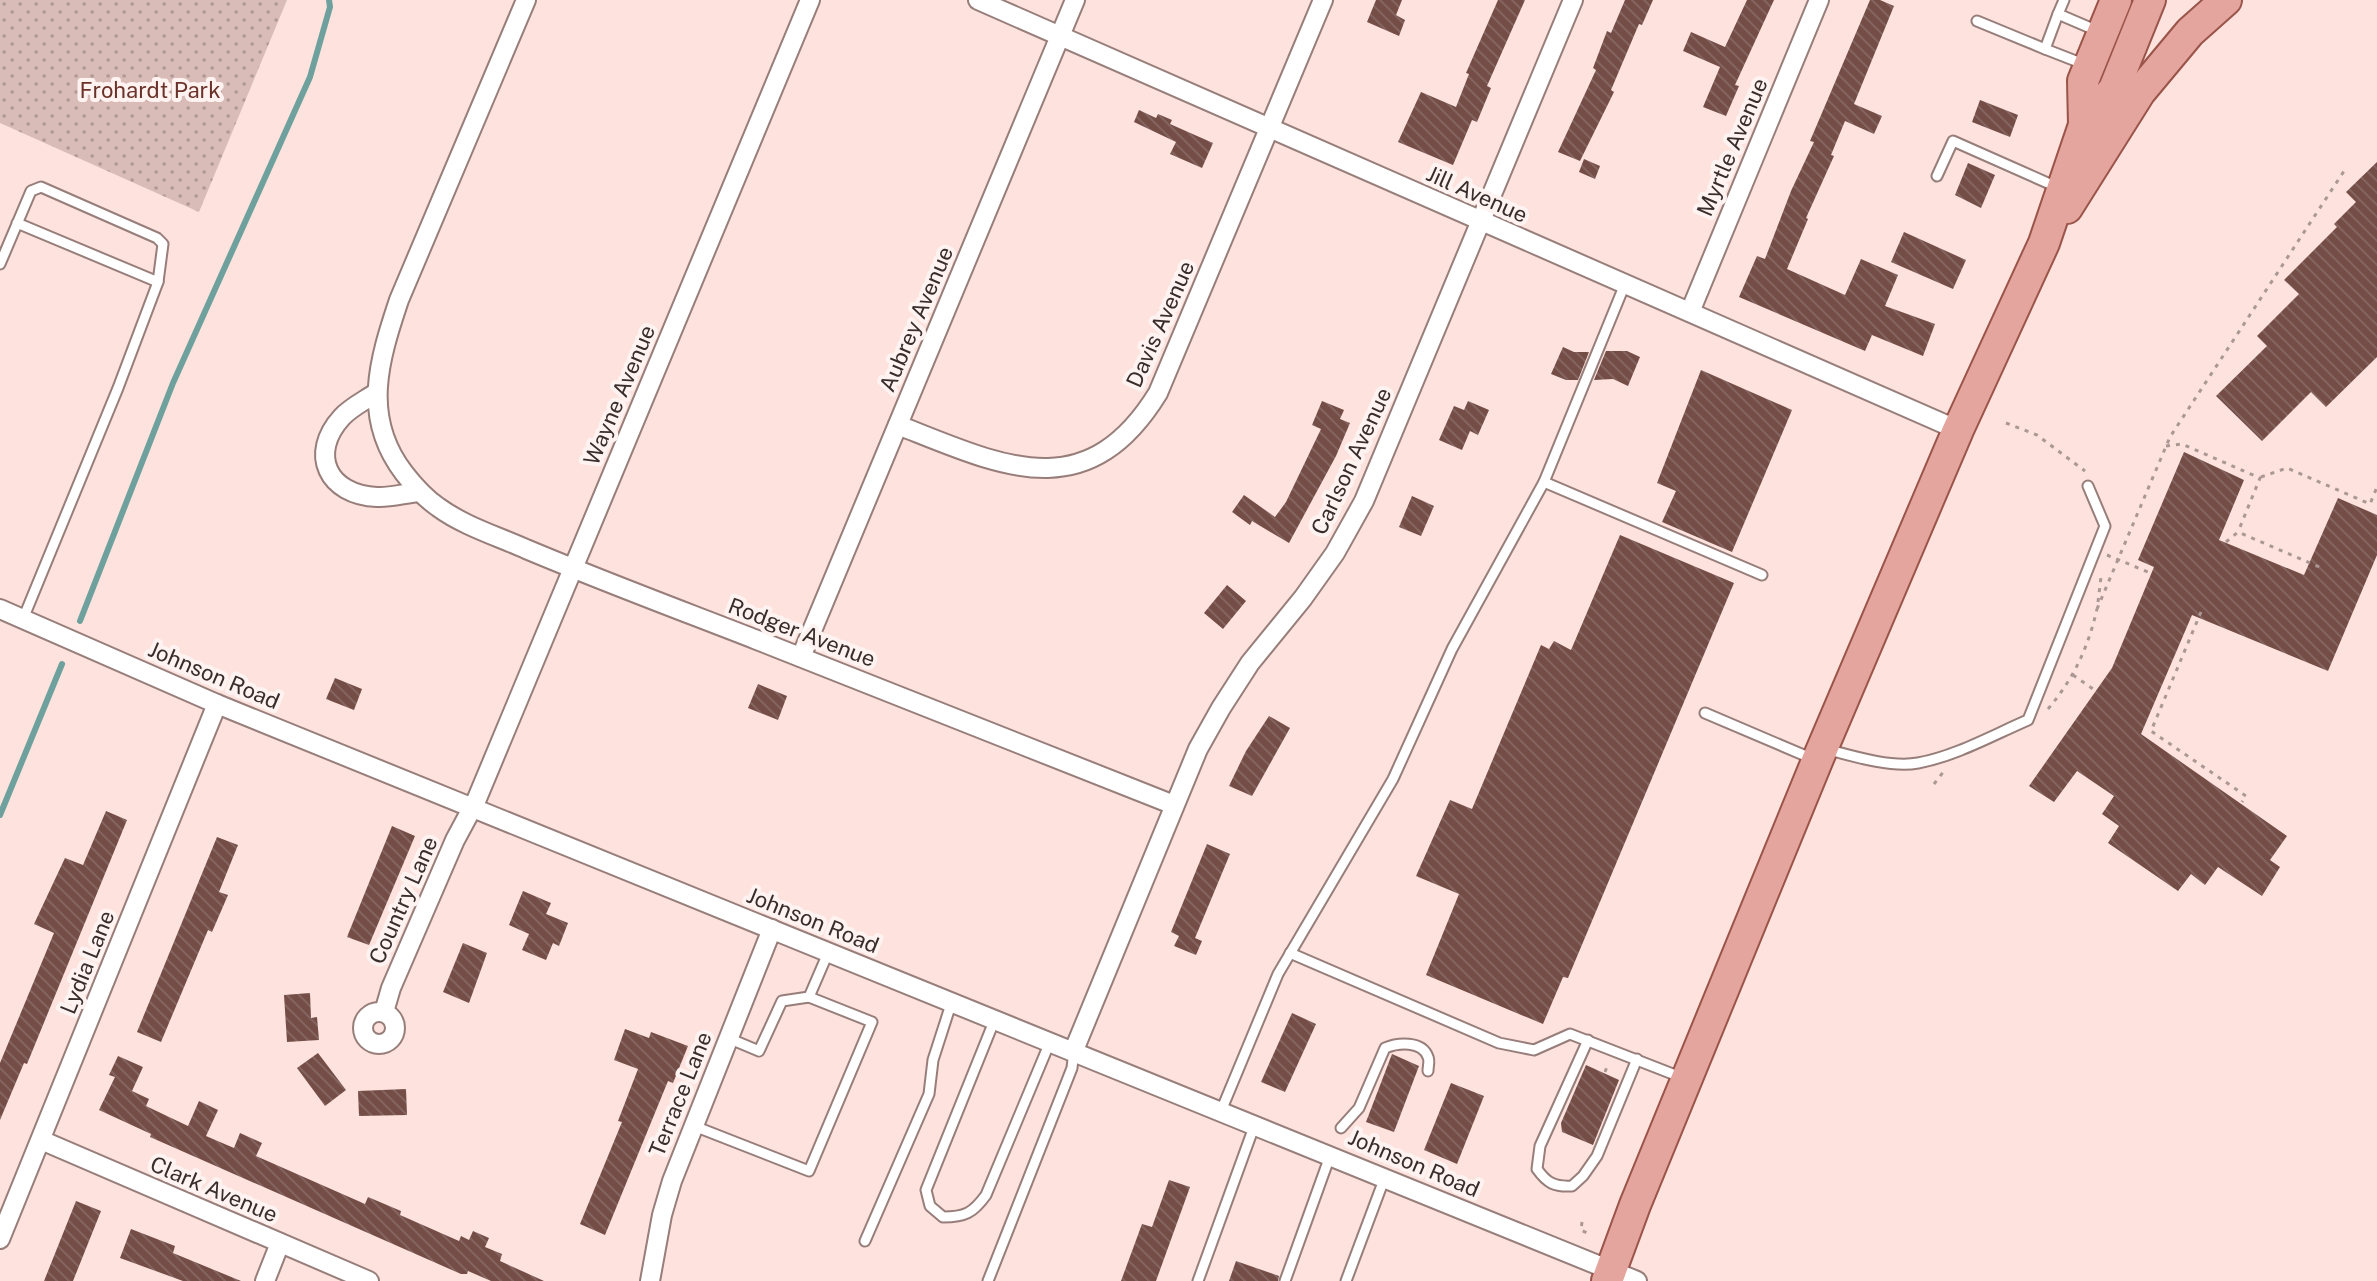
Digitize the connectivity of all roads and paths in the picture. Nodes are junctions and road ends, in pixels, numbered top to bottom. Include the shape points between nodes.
1 (526, 0) edge
2 (810, 0) edge
3 (978, 0) edge
4 (1075, 0) edge
5 (1323, 0) edge
6 (1573, 0) edge
7 (1819, 0) edge
8 (2064, 0) edge
9 (2116, 0) edge
10 (2150, 0) edge
11 (2226, 0) edge
12 (2058, 14) junction
13 (1977, 21) dead end
14 (2103, 33) junction
15 (1060, 36) junction
16 (2045, 49) junction
17 (2089, 66) junction
18 (2084, 125) junction
19 (1269, 129) junction
20 (2346, 168) dead end
21 (1937, 176) dead end
22 (2062, 189) junction
23 (1481, 221) junction
24 (17, 223) junction
25 (2044, 243) junction
26 (0, 264) edge
27 (158, 282) junction
28 (1625, 284) junction
29 (1690, 312) junction
30 (377, 392) junction
31 (2006, 423) dead end
32 (898, 425) junction
33 (1958, 430) junction
34 (2166, 447) junction
35 (2088, 473) dead end
36 (2260, 478) junction
37 (1544, 482) junction
38 (2088, 486) dead end
39 (2377, 487) edge
40 (420, 492) junction
41 (2238, 532) junction
42 (2226, 542) dead end
43 (2104, 554) dead end
44 (2118, 558) junction
45 (2102, 568) dead end
46 (573, 569) junction
47 (2324, 569) dead end
48 (2148, 572) dead end
49 (1762, 575) dead end
50 (0, 609) edge
51 (2097, 609) junction
52 (2201, 612) dead end
53 (23, 619) junction
54 (801, 657) junction
55 (2073, 675) junction
56 (2093, 689) dead end
57 (217, 704) junction
58 (2048, 709) dead end
59 (1705, 713) dead end
60 (1820, 755) junction
61 (1947, 768) dead end
62 (1934, 784) dead end
63 (2242, 802) dead end
64 (1174, 805) junction
65 (472, 808) junction
66 (772, 929) junction
67 (829, 952) junction
68 (1290, 953) junction
69 (809, 997) junction
70 (952, 1001) junction
71 (384, 1012) dead end
72 (995, 1019) junction
73 (728, 1038) junction
74 (1588, 1040) junction
75 (1050, 1041) junction
76 (1074, 1050) junction
77 (1637, 1059) junction
78 (1428, 1071) dead end
79 (1687, 1079) junction
80 (1221, 1111) junction
81 (1255, 1124) junction
82 (694, 1126) junction
83 (1341, 1128) dead end
84 (41, 1140) junction
85 (1330, 1155) junction
86 (1385, 1177) junction
87 (1582, 1222) dead end
88 (1589, 1234) dead end
89 (0, 1239) edge
90 (865, 1241) dead end
91 (280, 1243) junction
92 (1618, 1277) edge
93 (265, 1281) edge
94 (369, 1281) edge
95 (650, 1281) edge
96 (988, 1281) edge
97 (1198, 1281) edge
98 (1285, 1281) edge
99 (1346, 1281) edge

1 - 30 street, Rodger Avenue via 399,300
2 - 46 street, Wayne Avenue
3 - 15 street, Jill Avenue
4 - 15 street, Aubrey Avenue
5 - 19 street, Davis Avenue
6 - 23 street, Carlson Avenue
7 - 29 street, Myrtle Avenue
8 - 12 lane
9 - 14 main road
10 - 18 main road via 2114,89
11 - 25 main road via 2190,32 2140,92
12 - 14 lane
12 - 16 lane
13 - 16 lane
14 - 17 main road
15 - 19 street, Jill Avenue
15 - 32 street, Aubrey Avenue
16 - 17 lane
17 - 18 main road via 2083,81
18 - 22 main road
19 - 23 street, Jill Avenue
19 - 32 street, Davis Avenue via 1158,393 1120,440 1071,465 1023,469
20 - 34 path
21 - 22 lane via 1953,141
22 - 25 main road
23 - 28 street, Jill Avenue
23 - 64 street, Carlson Avenue via 1364,501 1335,553 1221,708
24 - 26 lane
24 - 27 lane
24 - 27 lane via 31,191 41,187 157,238 163,244
25 - 33 main road
27 - 53 lane
28 - 29 street, Jill Avenue
28 - 37 lane
29 - 33 street, Jill Avenue
30 - 40 street, Rodger Avenue via 393,454
30 - 40 street via 343,416 331,434 323,455 328,473 344,489 376,497
31 - 35 path via 2037,435
32 - 54 street, Aubrey Avenue
33 - 60 main road
34 - 36 path via 2182,444
34 - 44 path
36 - 39 path via 2287,468 2370,504
36 - 41 path
37 - 49 lane
37 - 68 lane via 1452,649 1393,779
38 - 60 lane via 2105,526 2028,720 1915,764
40 - 46 street, Rodger Avenue via 460,520
41 - 42 path
41 - 47 path
43 - 44 path
44 - 48 path
44 - 51 path
45 - 51 path
46 - 54 street, Rodger Avenue
46 - 65 street, Wayne Avenue
50 - 53 street, Johnson Road
51 - 55 path
52 - 63 path via 2151,731 2246,796
53 - 57 street, Johnson Road
54 - 64 street, Rodger Avenue
55 - 56 path
55 - 58 path
57 - 65 street, Johnson Road
57 - 84 street, Lydia Lane
59 - 60 lane
60 - 79 main road
61 - 62 path
64 - 76 street, Carlson Avenue
65 - 66 street, Johnson Road
65 - 71 street, Country Lane
66 - 67 street, Johnson Road
66 - 73 street, Terrace Lane
67 - 69 lane
67 - 70 street, Johnson Road
68 - 74 lane via 1499,1043 1534,1050 1570,1034
68 - 80 lane
69 - 73 lane via 782,1001 759,1051
69 - 82 lane via 872,1022 809,1171
70 - 72 street, Johnson Road
70 - 90 lane via 933,1060 929,1094
72 - 75 street, Johnson Road
72 - 75 lane via 926,1190 930,1206 943,1217 963,1217 986,1195
73 - 82 street, Terrace Lane
74 - 77 lane
74 - 77 lane via 1540,1146 1537,1169 1546,1182 1558,1187 1572,1186 1591,1165
75 - 76 street, Johnson Road
76 - 80 street, Johnson Road
76 - 96 lane via 1072,1068
77 - 79 lane
78 - 83 lane via 1422,1049 1397,1043 1385,1048 1359,1108
79 - 92 main road
80 - 81 street, Johnson Road
81 - 85 street, Johnson Road
81 - 97 lane
82 - 95 street, Terrace Lane via 668,1192
84 - 89 street, Lydia Lane
84 - 91 street, Clark Avenue
85 - 86 street, Johnson Road
85 - 98 lane
86 - 92 street, Johnson Road
86 - 99 lane
87 - 88 path via 1581,1230
91 - 93 street
91 - 94 street, Clark Avenue

